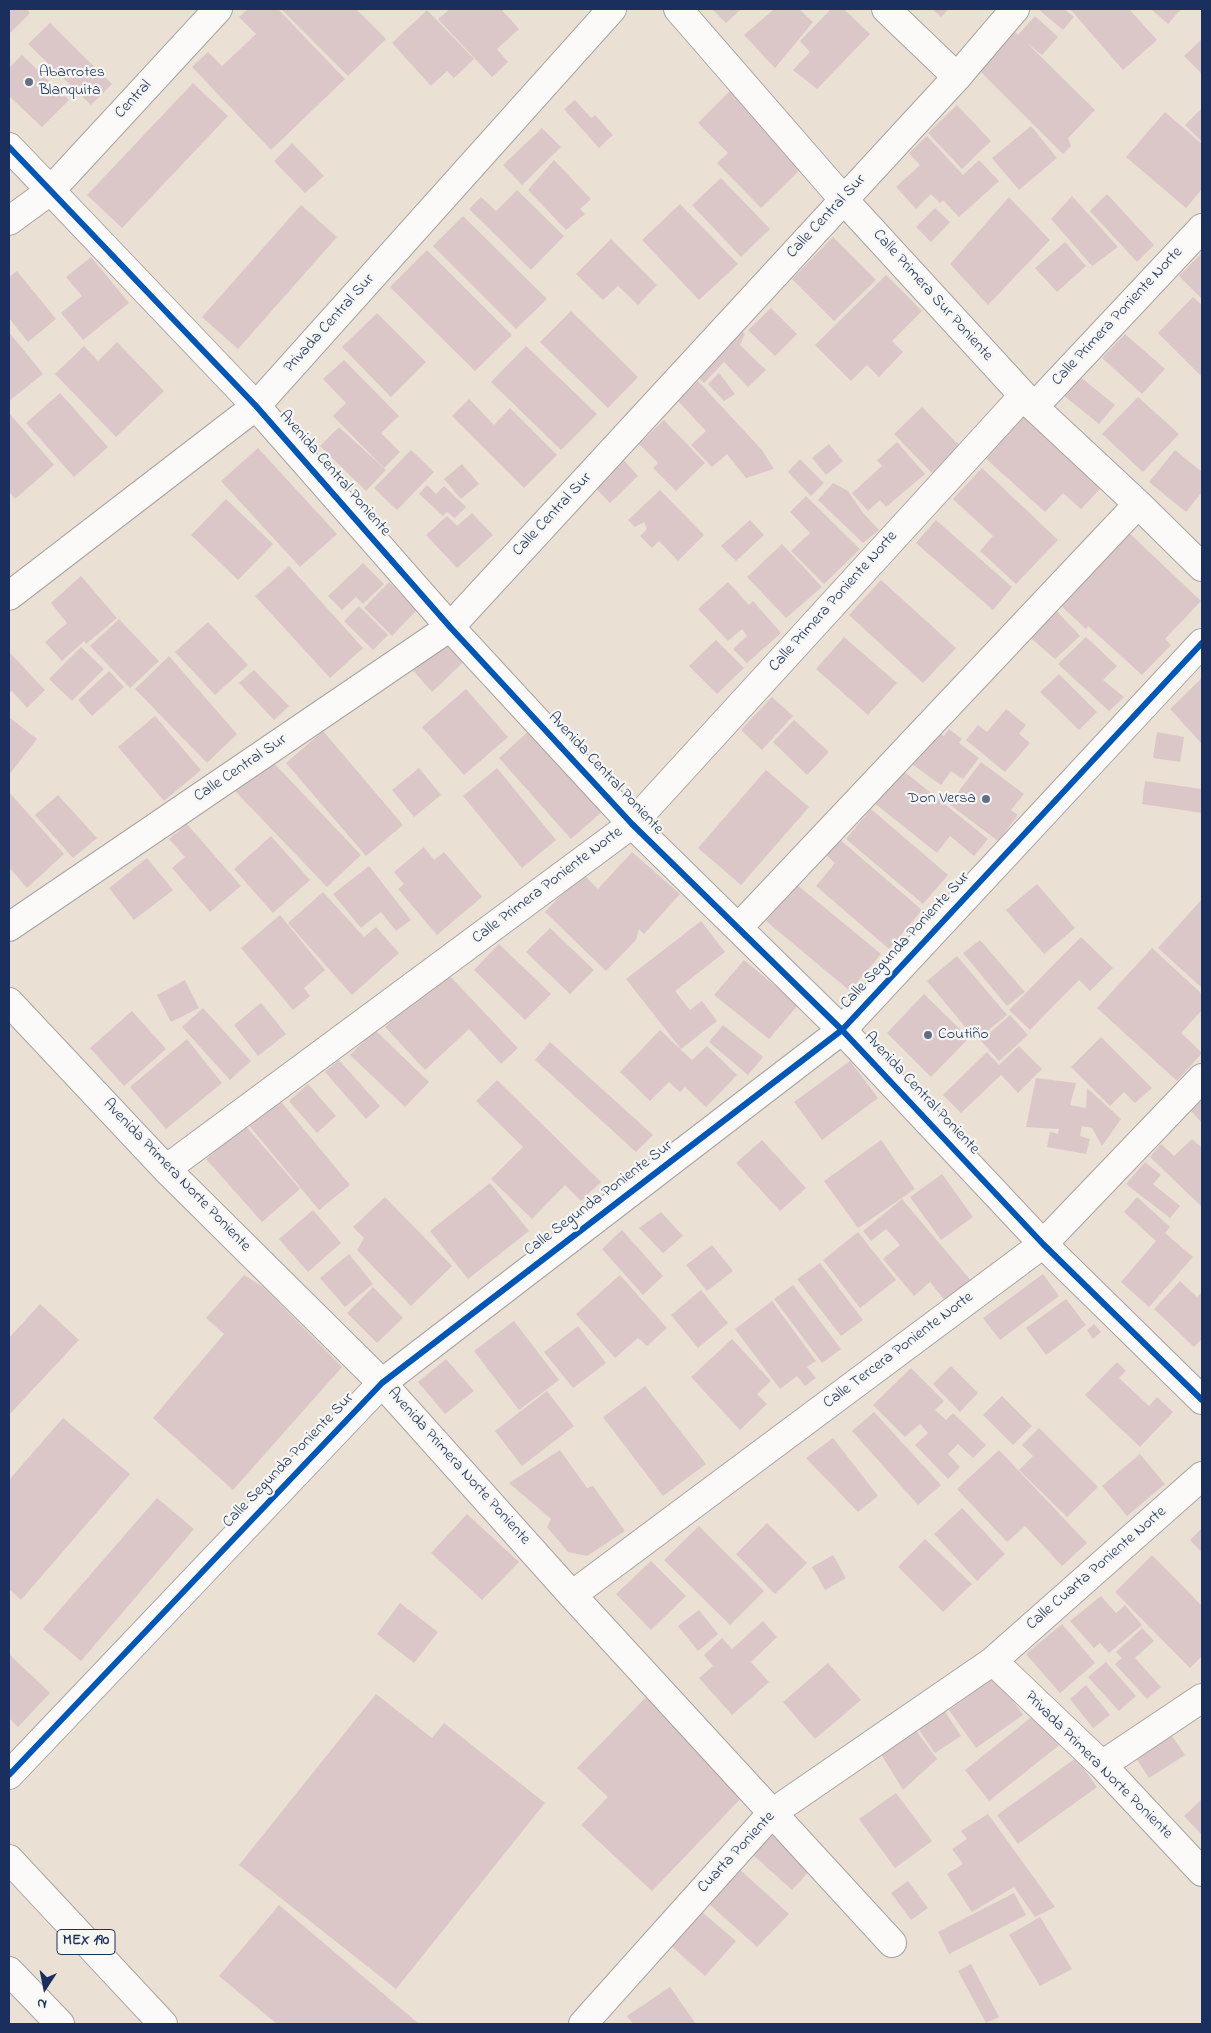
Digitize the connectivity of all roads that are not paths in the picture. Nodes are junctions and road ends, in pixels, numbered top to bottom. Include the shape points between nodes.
1 (218, 9) edge
2 (612, 9) edge
3 (678, 9) edge
4 (886, 9) edge
5 (1015, 9) edge
6 (957, 77) junction
7 (9, 147) edge
8 (50, 191) junction
9 (843, 199) junction
10 (9, 221) edge
11 (1202, 228) edge
12 (1028, 402) junction
13 (256, 406) junction
14 (1138, 504) junction
15 (1202, 567) edge
16 (9, 596) edge
17 (450, 627) junction
18 (1202, 643) edge
19 (632, 824) junction
20 (9, 928) edge
21 (738, 928) junction
22 (9, 1002) edge
23 (842, 1030) junction
24 (1202, 1078) edge
25 (166, 1169) junction
26 (1043, 1244) junction
27 (382, 1383) junction
28 (1202, 1400) edge
29 (1202, 1476) edge
30 (572, 1595) junction
31 (993, 1661) junction
32 (1202, 1698) edge
33 (1102, 1765) junction
34 (9, 1775) edge
35 (772, 1813) junction
36 (9, 1859) edge
37 (1202, 1872) edge
38 (892, 1943) dead end
39 (9, 1971) edge
40 (60, 2024) edge
41 (163, 2024) edge
42 (583, 2024) edge

1 - 8 street, Central
2 - 13 street, Privada Central Sur
3 - 9 street, Calle Primera Sur Poniente
4 - 6 street
5 - 6 street, Calle Central Sur
6 - 9 street, Calle Central Sur
7 - 8 street, Avenida Central Poniente
8 - 10 street, Central
8 - 13 street, Avenida Central Poniente
9 - 12 street, Calle Primera Sur Poniente
9 - 17 street, Calle Central Sur
11 - 12 street, Calle Primera Poniente Norte
12 - 14 street, Calle Primera Sur Poniente
12 - 19 street, Calle Primera Poniente Norte
13 - 16 street, Privada Central Sur
13 - 17 street, Avenida Central Poniente
14 - 15 street, Calle Primera Sur Poniente
14 - 21 street
17 - 19 street, Avenida Central Poniente
17 - 20 street, Calle Central Sur
18 - 23 street, Calle Segunda Poniente Sur
19 - 21 street, Avenida Central Poniente
19 - 25 street, Calle Primera Poniente Norte
21 - 23 street, Avenida Central Poniente
22 - 25 street, Avenida Primera Norte Poniente
23 - 26 street, Avenida Central Poniente
23 - 27 street, Calle Segunda Poniente Sur
24 - 26 street, Calle Tercera Poniente Norte
25 - 27 street, Avenida Primera Norte Poniente
26 - 28 street, Avenida Central Poniente
26 - 30 street, Calle Tercera Poniente Norte
27 - 30 street, Avenida Primera Norte Poniente
27 - 34 street, Calle Segunda Poniente Sur
29 - 31 street, Calle Cuarta Poniente Norte
30 - 35 street, Avenida Primera Norte Poniente
31 - 33 street, Privada Primera Norte Poniente
31 - 35 street, Cuarta Poniente
32 - 33 street
33 - 37 street, Privada Primera Norte Poniente
35 - 38 street, Avenida Primera Norte Poniente
35 - 42 street, Cuarta Poniente
36 - 41 street, MEX 190
39 - 40 street

